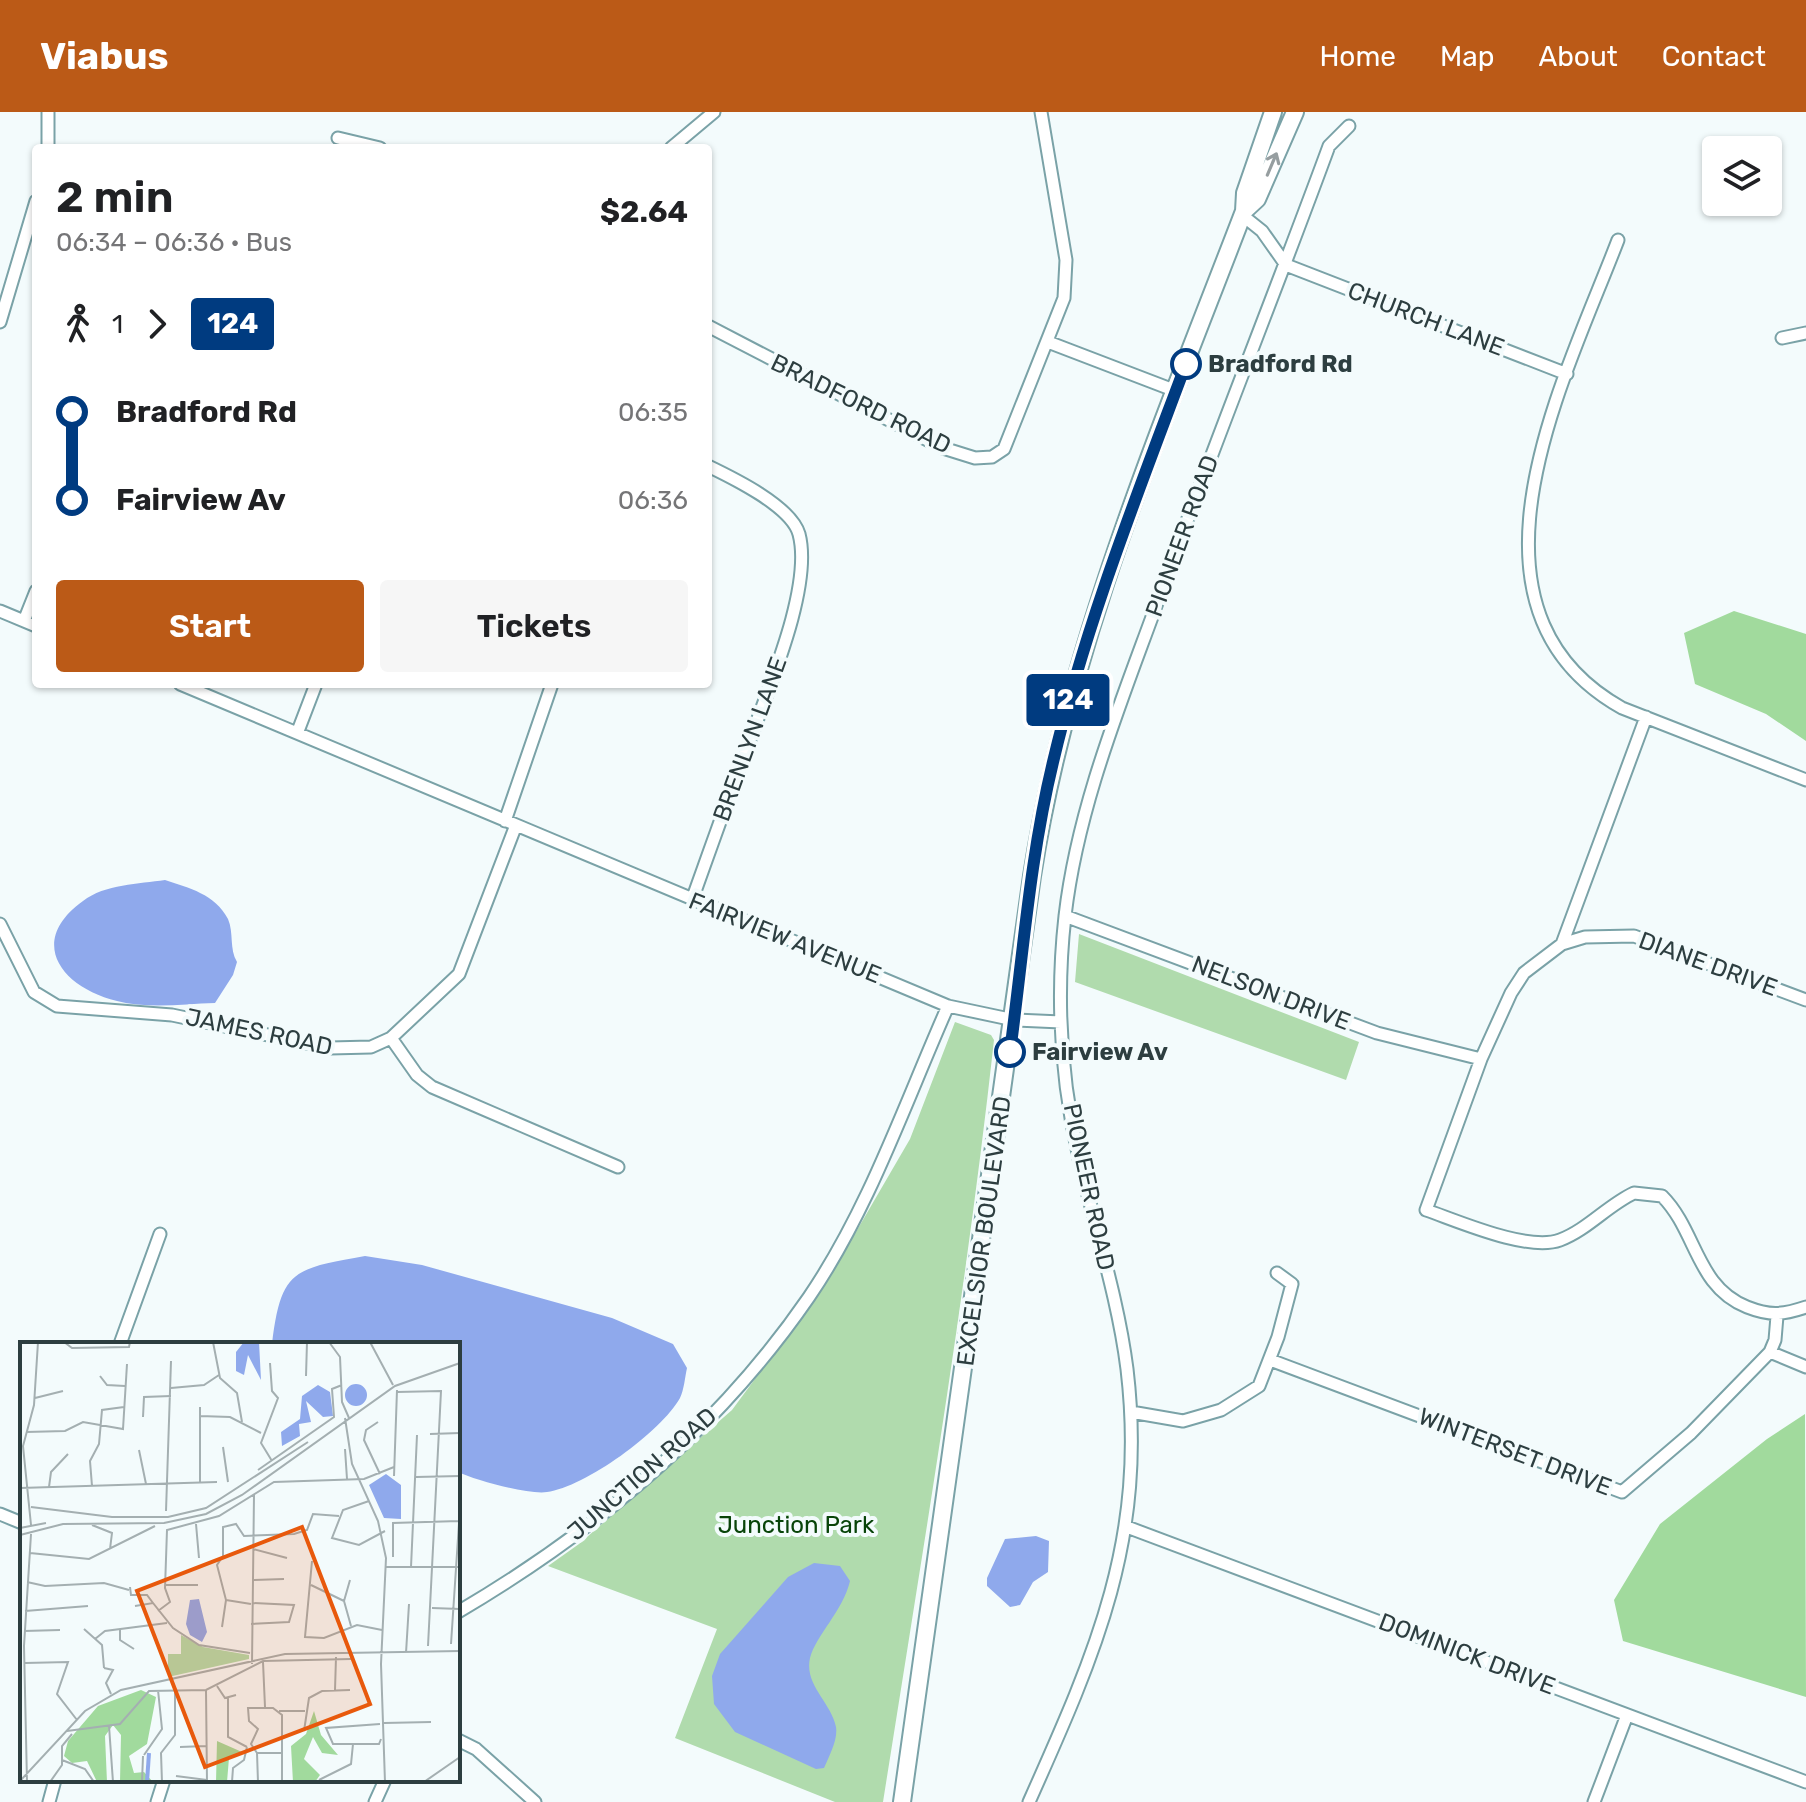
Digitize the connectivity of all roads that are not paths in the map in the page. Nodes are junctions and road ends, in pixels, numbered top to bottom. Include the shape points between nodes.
1 (48, 112) edge
2 (714, 112) edge
3 (1041, 112) edge
4 (1273, 112) edge
5 (1295, 112) edge
6 (1349, 126) dead end
7 (338, 138) dead end
8 (48, 144) edge
9 (363, 144) edge
10 (676, 144) edge
11 (1243, 213) junction
12 (32, 214) edge
13 (1618, 240) dead end
14 (1286, 265) junction
15 (0, 322) edge
16 (712, 328) edge
17 (1806, 333) edge
18 (1782, 338) dead end
19 (1048, 342) junction
20 (1567, 374) junction
21 (1176, 391) junction
22 (712, 468) edge
23 (32, 601) edge
24 (0, 611) edge
25 (24, 621) junction
26 (32, 624) edge
27 (190, 688) edge
28 (314, 688) edge
29 (551, 688) edge
30 (1646, 717) junction
31 (298, 731) junction
32 (1806, 780) edge
33 (510, 823) junction
34 (692, 900) junction
35 (1065, 916) junction
36 (0, 924) edge
37 (1562, 944) junction
38 (1806, 1000) edge
39 (948, 1006) junction
40 (1014, 1020) junction
41 (1061, 1022) junction
42 (391, 1038) junction
43 (1481, 1059) junction
44 (618, 1167) dead end
45 (160, 1234) dead end
46 (1277, 1273) dead end
47 (1806, 1307) edge
48 (1777, 1316) junction
49 (121, 1342) edge
50 (1770, 1352) junction
51 (1270, 1360) junction
52 (1806, 1367) edge
53 (1131, 1412) junction
54 (0, 1514) edge
55 (20, 1522) edge
56 (1127, 1527) junction
57 (460, 1611) edge
58 (1627, 1715) junction
59 (460, 1741) edge
60 (54, 1782) edge
61 (163, 1782) edge
62 (384, 1782) edge
63 (1806, 1782) edge
64 (49, 1802) edge
65 (157, 1802) edge
66 (375, 1802) edge
67 (535, 1802) edge
68 (902, 1802) edge
69 (1029, 1802) edge
70 (1594, 1802) edge

1 - 8 street
2 - 10 street
3 - 19 street, BRADFORD ROAD via 1066,260 1064,298
4 - 11 main road, EXCELSIOR BOULEVARD
11 -> 5 main road, EXCELSIOR BOULEVARD via 1257,199
6 - 14 street, PIONEER ROAD via 1329,146
7 - 9 street
11 - 14 street
11 - 21 main road, EXCELSIOR BOULEVARD
12 - 15 street
13 - 20 street
14 - 20 street, CHURCH LANE
14 - 35 street, PIONEER ROAD via 1120,704 1083,820
16 - 19 street, BRADFORD ROAD via 862,409 975,458 992,457 1004,449
17 - 18 street
19 - 21 street
20 - 30 street via 1531,491 1528,528 1537,601 1562,659 1579,679 1599,695
21 - 40 main road, EXCELSIOR BOULEVARD via 1095,611 1069,698 1038,835
22 - 34 street, BRENLYN LANE via 788,516 799,533 799,576 785,639
23 - 25 street
24 - 25 street
25 - 26 street
27 - 31 street, FAIRVIEW AVENUE
28 - 31 street
29 - 33 street
30 - 32 street
30 - 37 street
31 - 33 street, FAIRVIEW AVENUE
33 - 34 street, FAIRVIEW AVENUE
33 - 42 street via 459,974
34 - 39 street, FAIRVIEW AVENUE
35 - 41 street, PIONEER ROAD
35 - 43 street, NELSON DRIVE via 1377,1033
36 - 42 street, JAMES ROAD via 34,992 57,1006 172,1015 350,1051
37 - 38 street, DIANE DRIVE via 1585,937 1634,936
37 - 43 street, DIANE DRIVE via 1524,973
39 - 40 street, FAIRVIEW AVENUE
39 - 57 street, JUNCTION ROAD via 856,1215 810,1296 752,1371 699,1430 602,1514
40 - 41 street, FAIRVIEW AVENUE
40 - 68 main road, EXCELSIOR BOULEVARD
41 - 53 street, PIONEER ROAD via 1078,1152 1121,1328
42 - 44 street via 432,1087
43 - 48 street, DIANE DRIVE via 1426,1210 1545,1243 1573,1233 1634,1193 1662,1196 1680,1220 1703,1271 1719,1289 1733,1302
45 - 49 street
46 - 51 street via 1292,1284
47 - 48 street
48 - 50 street
50 - 51 street, WINTERSET DRIVE via 1691,1433 1622,1492
50 - 52 street
51 - 53 street via 1259,1386 1221,1410 1183,1421
53 - 56 street, PIONEER ROAD
54 - 55 street
56 - 58 street, DOMINICK DRIVE
56 - 69 street, PIONEER ROAD via 1104,1620
58 - 63 street, DOMINICK DRIVE
58 - 70 street
59 - 67 street
60 - 64 street
61 - 65 street
62 - 66 street

